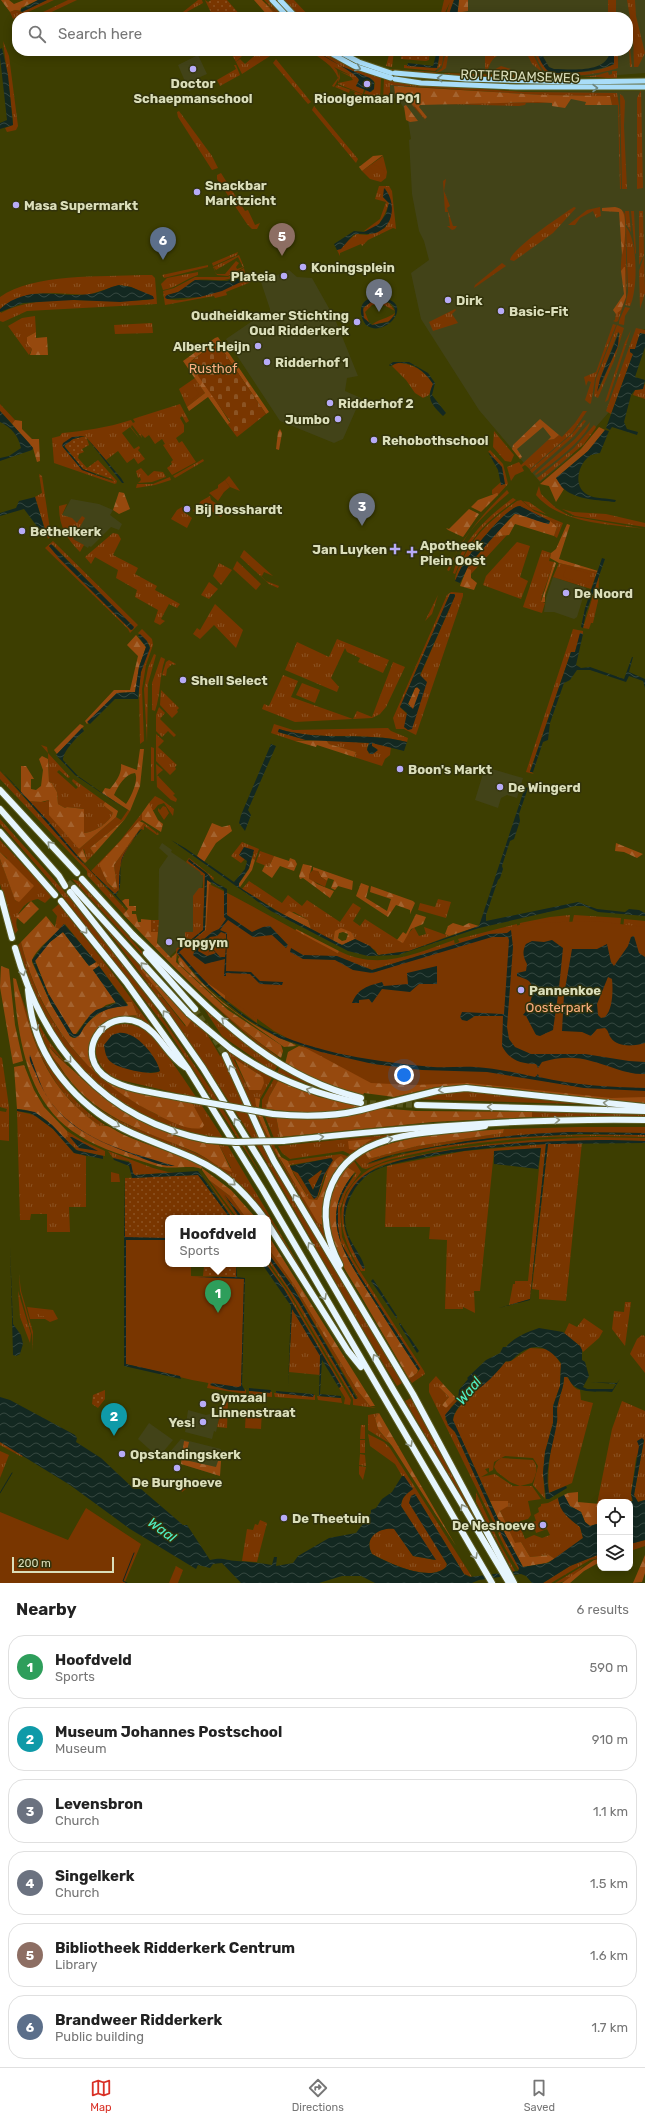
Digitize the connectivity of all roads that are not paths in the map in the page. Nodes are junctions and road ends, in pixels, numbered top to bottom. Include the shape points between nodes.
1 (272, 0) edge
2 (280, 0) edge
3 (283, 12) edge
4 (291, 12) edge
5 (336, 56) edge
6 (348, 56) edge
7 (393, 76) junction
8 (645, 81) edge
9 (645, 87) edge
10 (0, 790) edge
11 (0, 810) edge
12 (0, 832) edge
13 (77, 873) dead end
14 (82, 879) dead end
15 (66, 884) tunnel mouth
16 (0, 893) edge
17 (55, 895) dead end
18 (60, 901) dead end
19 (133, 936) junction
20 (12, 938) dead end
21 (15, 948) dead end
22 (28, 990) junction
23 (195, 1009) tunnel mouth
24 (225, 1054) tunnel mouth
25 (188, 1069) junction
26 (417, 1106) tunnel mouth
27 (645, 1107) edge
28 (645, 1111) edge
29 (645, 1120) edge
30 (518, 1121) junction
31 (262, 1215) edge
32 (271, 1229) edge
33 (351, 1290) junction
34 (375, 1386) junction
35 (501, 1564) junction
36 (492, 1583) edge
37 (512, 1583) edge

1 - 3 main road
2 - 4 main road
5 -> 7 main road, ROTTERDAMSEWEG via 354,66
6 - 7 main road, ROTTERDAMSEWEG
8 -> 7 main road, ROTTERDAMSEWEG via 571,82
7 -> 9 main road, ROTTERDAMSEWEG via 421,83 570,88
13 -> 10 highway
11 - 15 highway
12 - 17 highway
14 - 19 highway
16 - 20 highway
18 -> 25 highway via 126,982
19 - 23 highway
35 -> 19 highway, bridge via 394,1391 264,1165 203,1068 72,890 189,1014 231,1049 278,1078 325,1095 361,1101 326,1088 276,1063 226,1023
21 -> 22 highway
22 -> 30 highway, bridge via 60,1048 96,1087 118,1104 149,1121 179,1133 208,1140 282,1141
22 -> 31 highway via 32,1018 46,1054 84,1103 131,1133 182,1152 214,1169 241,1189
33 -> 24 highway via 265,1143
27 -> 25 highway, bridge via 486,1089 452,1089 333,1115 273,1114 132,1088 108,1079 94,1064 92,1044 98,1032 108,1024 122,1020 133,1021 152,1031 176,1061
25 -> 34 highway via 263,1190
28 -> 26 highway
30 -> 29 highway
33 -> 30 highway via 330,1242 326,1220 330,1188 350,1160 373,1144 397,1138
32 - 34 highway via 348,1351
33 - 35 highway via 413,1394
34 -> 36 highway
35 - 37 highway

